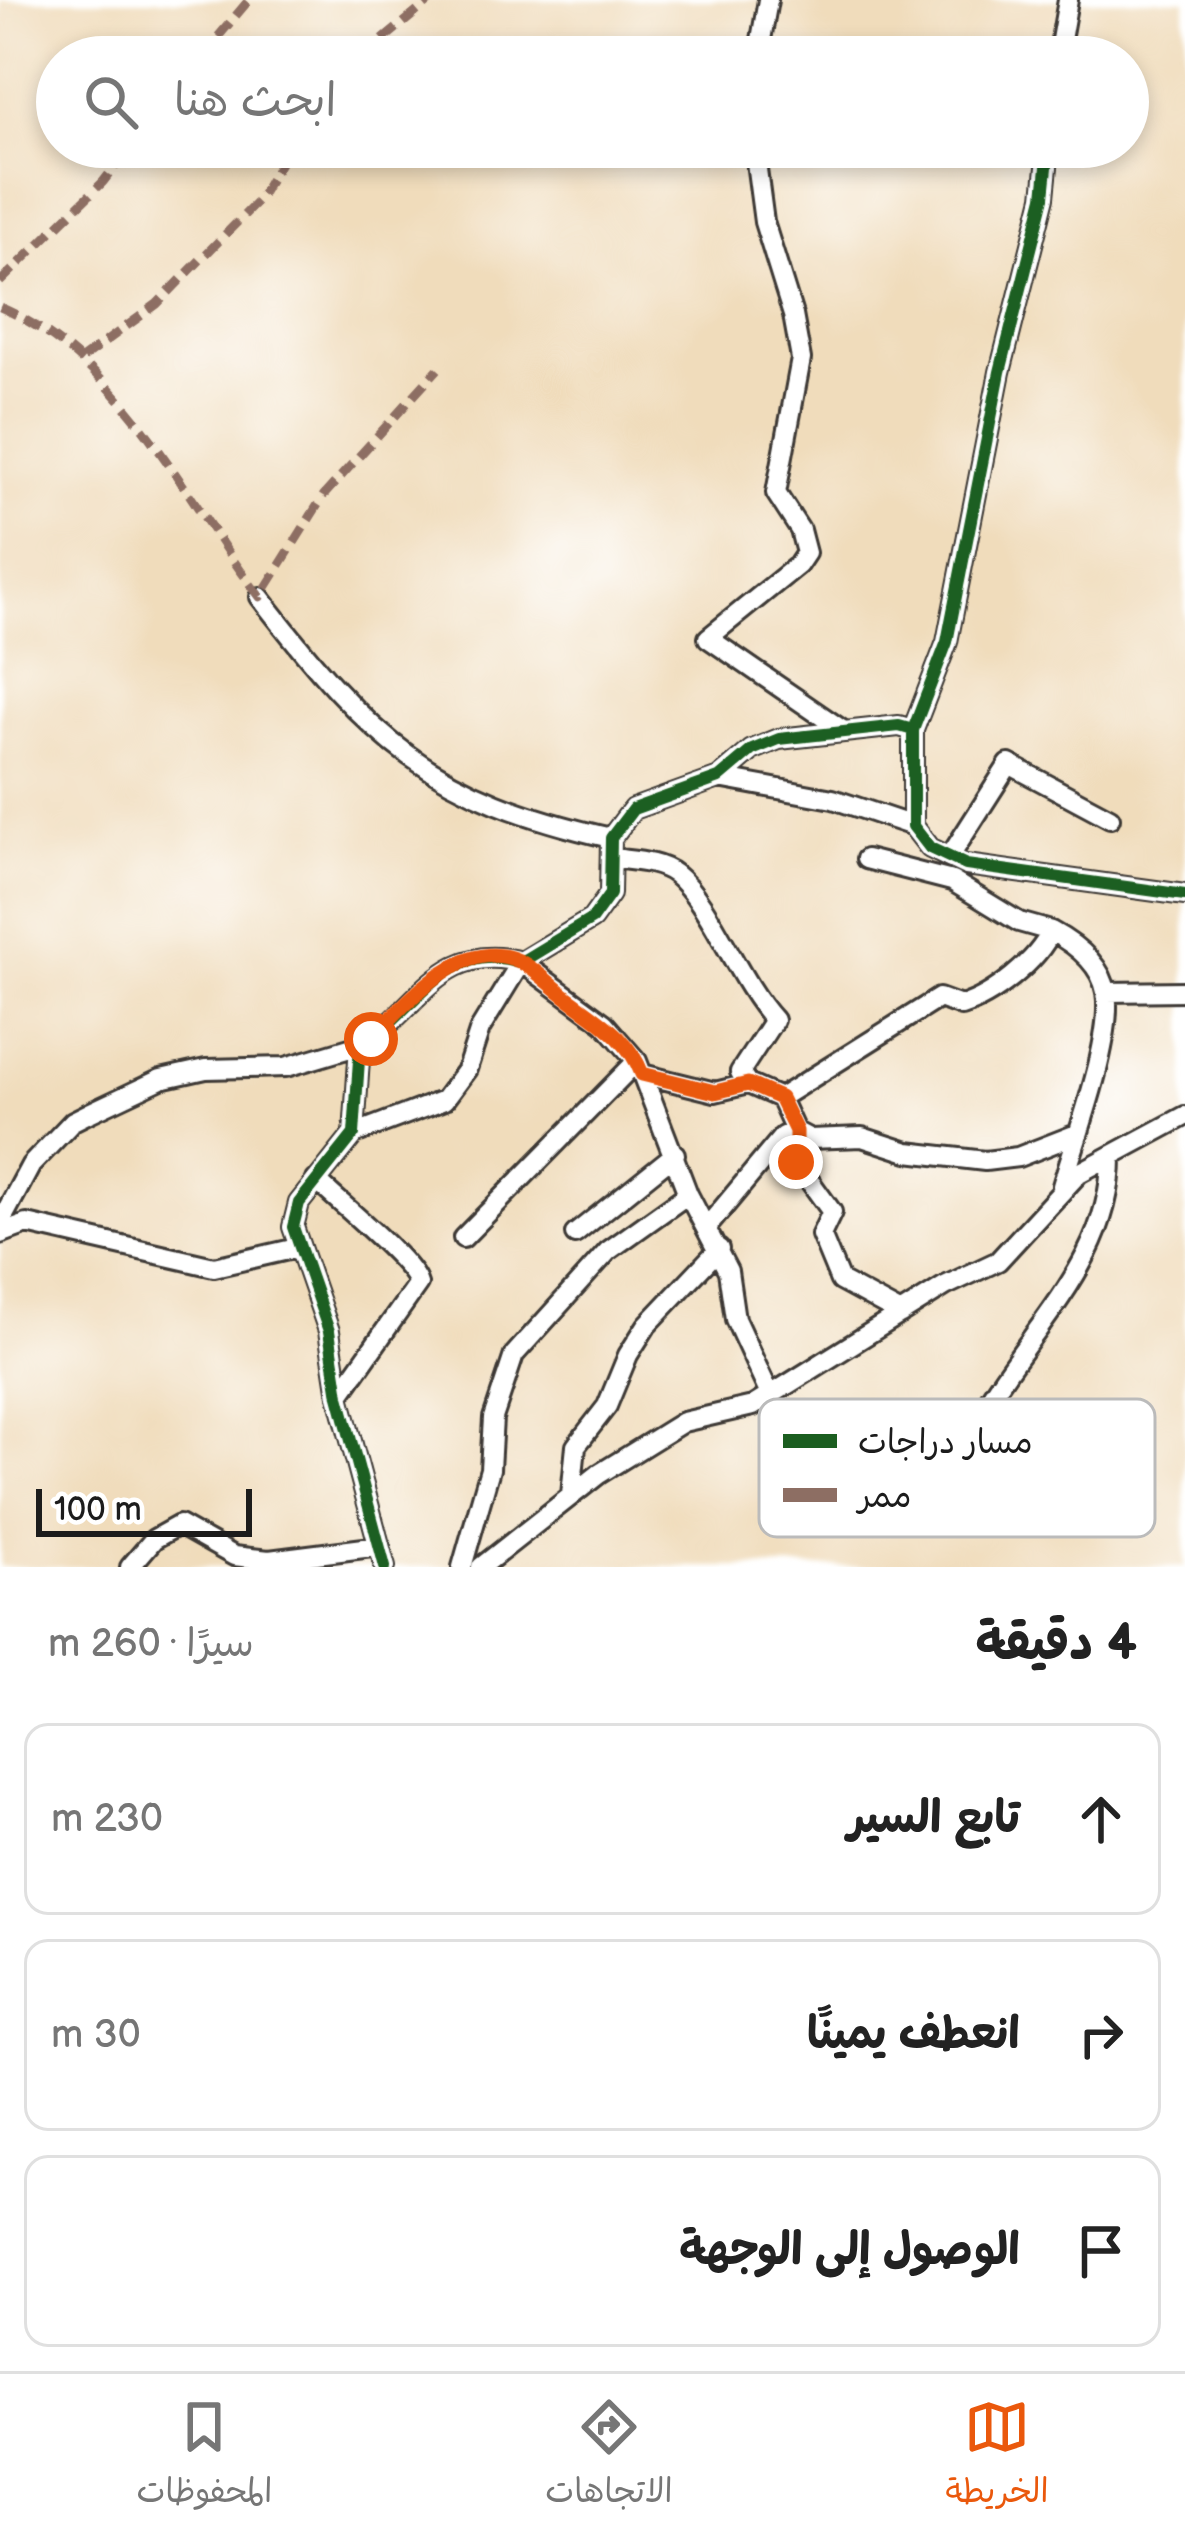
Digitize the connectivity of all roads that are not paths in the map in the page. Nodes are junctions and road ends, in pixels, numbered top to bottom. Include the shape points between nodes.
1 (768, 0) edge
2 (1068, 0) edge
3 (762, 36) edge
4 (1062, 36) edge
5 (757, 168) edge
6 (1047, 168) edge
7 (260, 597) dead end
8 (913, 730) junction
9 (845, 732) junction
10 (719, 778) junction
11 (1110, 818) dead end
12 (913, 826) junction
13 (612, 848) junction
14 (949, 858) junction
15 (866, 859) dead end
16 (1185, 895) edge
17 (1051, 932) junction
18 (521, 962) junction
19 (1185, 991) edge
20 (1106, 992) junction
21 (360, 1045) junction
22 (639, 1067) junction
23 (748, 1084) junction
24 (780, 1098) junction
25 (1185, 1116) edge
26 (796, 1131) junction
27 (1077, 1133) junction
28 (354, 1134) junction
29 (675, 1154) junction
30 (1111, 1156) junction
31 (316, 1180) junction
32 (1062, 1186) junction
33 (688, 1194) junction
34 (0, 1222) edge
35 (708, 1226) junction
36 (0, 1234) edge
37 (575, 1234) dead end
38 (463, 1238) dead end
39 (297, 1248) junction
40 (718, 1249) junction
41 (902, 1315) junction
42 (339, 1396) junction
43 (771, 1396) junction
44 (765, 1399) edge
45 (990, 1399) edge
46 (759, 1402) edge
47 (571, 1495) junction
48 (380, 1546) junction
49 (229, 1562) edge
50 (130, 1567) edge
51 (385, 1567) edge
52 (462, 1567) edge
53 (481, 1567) edge

1 - 3 street
2 - 4 street
5 - 9 street via 801,359 776,493 806,553 708,638
6 - 8 street via 947,641
7 - 13 street via 346,700 411,762 498,808
8 - 9 street
8 - 12 street
9 - 10 street via 779,740
10 - 12 street via 851,803
10 - 13 street via 633,808
11 - 14 street via 1010,764
12 - 14 street
13 - 18 street via 610,894 592,919
13 - 23 street via 673,872 774,1020 740,1072
14 - 16 street
15 - 17 street via 952,880 1019,922
17 - 20 street via 1083,950
17 - 24 street via 983,998 961,1006 939,998
18 - 21 street via 495,954 470,959
18 - 22 street via 604,1023
18 - 28 street via 458,1085 443,1100
19 - 20 street
20 - 27 street
21 - 28 street
21 - 34 street via 286,1067 161,1079 89,1113 31,1166
22 - 23 street via 715,1092
22 - 29 street
22 - 38 street
23 - 24 street
24 - 26 street
25 - 30 street
26 - 27 street via 985,1162
26 - 35 street
26 - 41 street via 796,1162 832,1212 821,1235 840,1281
27 - 32 street
28 - 31 street
29 - 33 street
29 - 37 street
30 - 32 street
30 - 45 street via 1096,1235 1043,1328
31 - 39 street via 299,1203
31 - 42 street via 405,1260 418,1284
32 - 41 street via 998,1261
33 - 35 street
33 - 52 street via 608,1251 514,1355
35 - 40 street
36 - 39 street via 27,1224 214,1267
39 - 42 street via 329,1331
40 - 43 street via 735,1319
40 - 47 street via 628,1354 607,1406 576,1446
41 - 43 street
42 - 48 street
43 - 44 street
46 - 47 street via 683,1422
47 - 53 street
48 - 49 street
48 - 51 street
49 - 50 street via 178,1525

